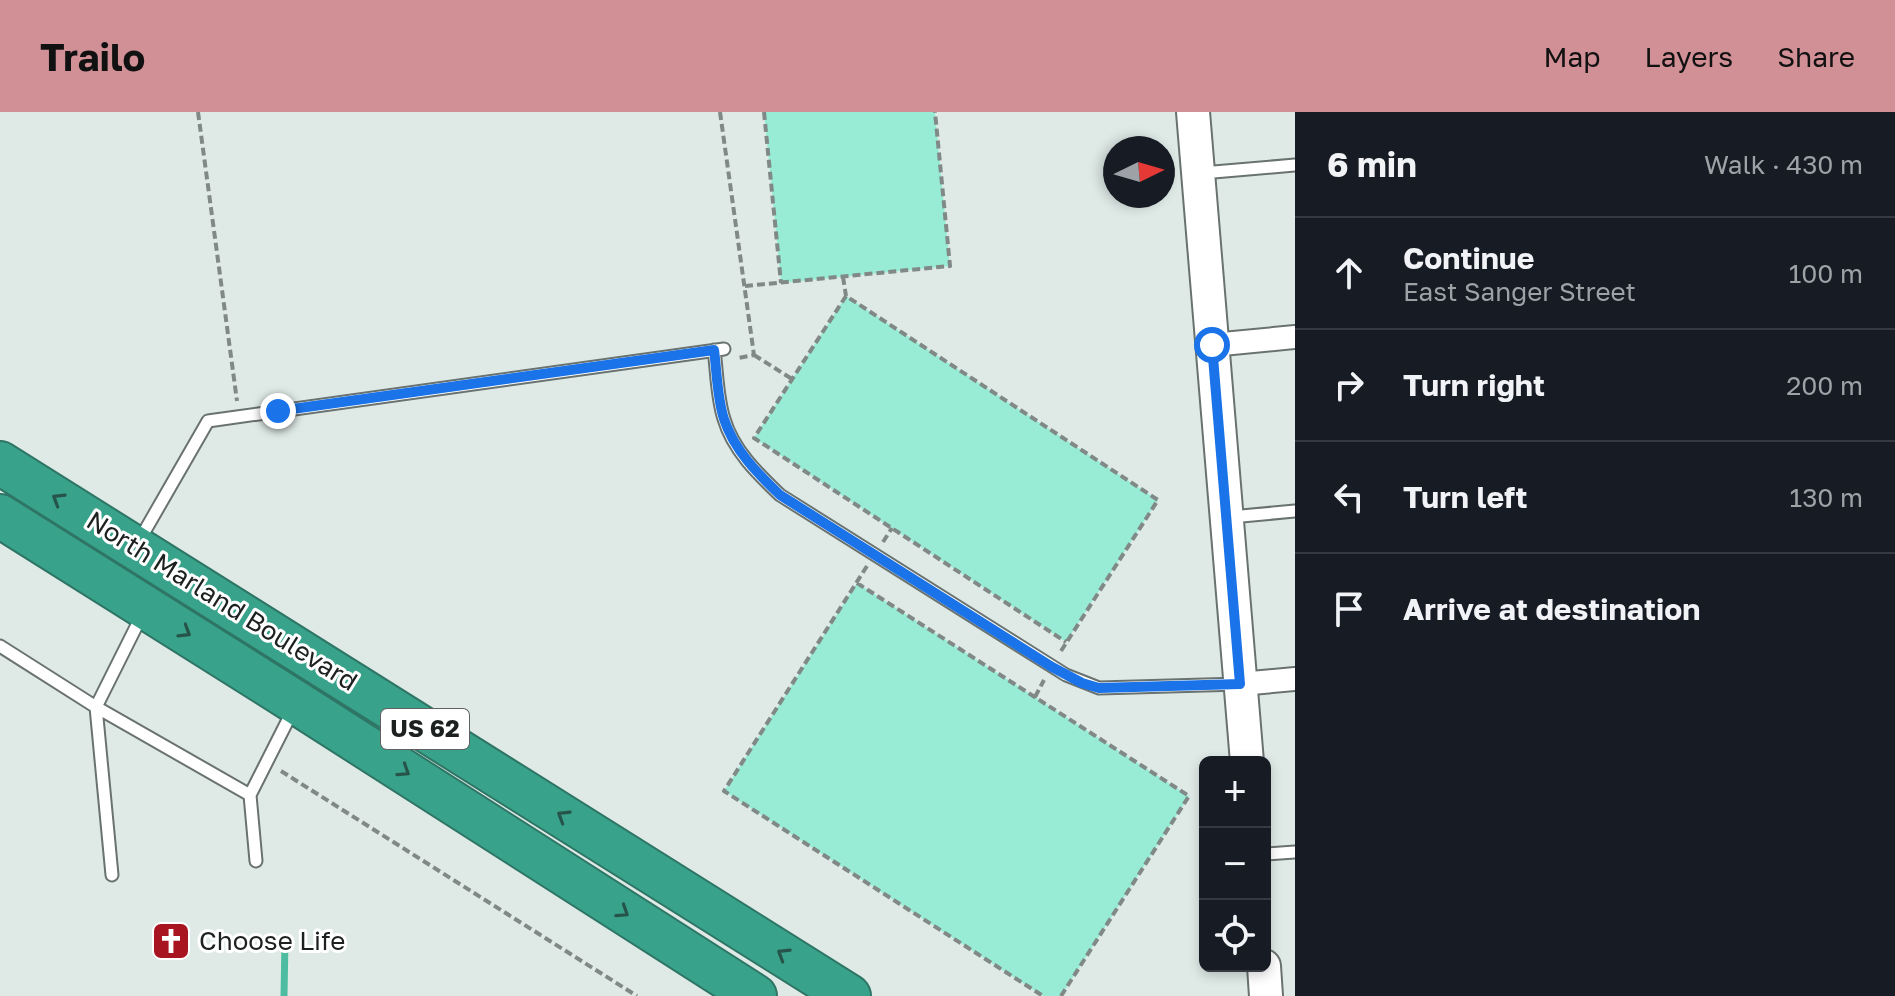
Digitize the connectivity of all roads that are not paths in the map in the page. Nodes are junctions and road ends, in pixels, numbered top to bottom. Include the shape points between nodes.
1 (1193, 112) edge
2 (1295, 165) edge
3 (1198, 174) junction
4 (1295, 337) edge
5 (1212, 345) junction
6 (0, 463) edge
7 (1295, 511) edge
8 (0, 516) edge
9 (1226, 518) junction
10 (129, 575) junction
11 (0, 646) edge
12 (1295, 679) edge
13 (1240, 684) junction
14 (297, 703) junction
15 (96, 707) junction
16 (1246, 756) edge
17 (250, 795) junction
18 (1295, 852) edge
19 (1271, 854) edge
20 (256, 861) dead end
21 (112, 875) dead end
22 (1264, 972) edge
23 (755, 996) edge
24 (849, 996) edge
25 (1266, 996) edge

1 - 3 main road
2 - 3 lane
3 - 5 main road
4 - 5 street
5 - 9 main road
10 -> 6 highway, North Marland Boulevard / US 62
7 - 9 lane
8 - 10 highway, North Marland Boulevard / US 62
9 - 13 main road
10 - 13 lane via 208,421 718,353 724,419 736,445 780,495 1082,683 1099,688
10 -> 14 highway, North Marland Boulevard / US 62
10 - 15 lane
24 -> 10 highway, North Marland Boulevard / US 62
11 - 15 lane
12 - 13 street
13 - 16 main road
14 - 17 lane
14 -> 23 highway, North Marland Boulevard / US 62
15 - 17 lane
15 - 21 lane
17 - 20 lane
18 - 19 lane
22 - 25 main road

